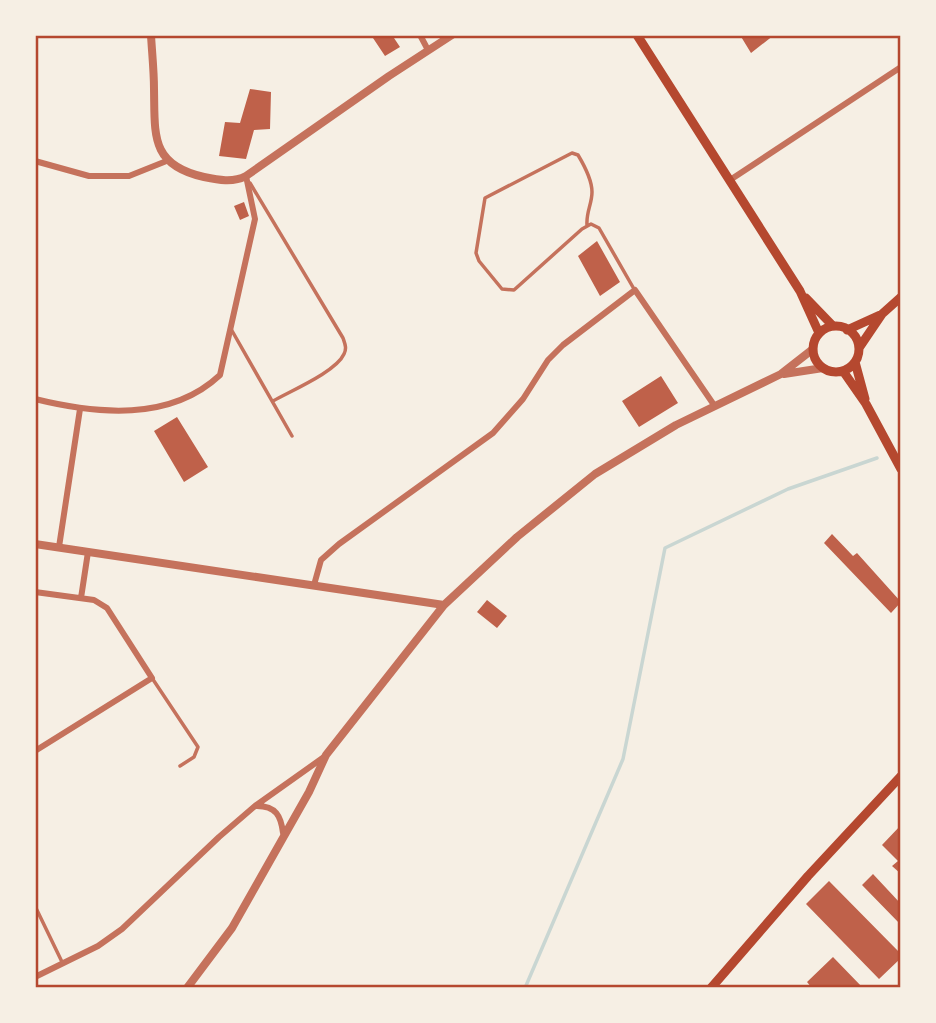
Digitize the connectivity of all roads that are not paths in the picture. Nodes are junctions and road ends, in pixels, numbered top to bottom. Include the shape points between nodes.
1 (151, 35) edge
2 (420, 35) edge
3 (452, 35) edge
4 (637, 35) edge
5 (428, 50) junction
6 (901, 67) edge
7 (169, 160) junction
8 (35, 161) edge
9 (246, 176) junction
10 (730, 180) junction
11 (587, 225) junction
12 (635, 290) junction
13 (800, 291) junction
14 (901, 297) edge
15 (882, 314) junction
16 (833, 327) junction
17 (231, 329) junction
18 (847, 330) junction
19 (819, 333) junction
20 (859, 348) junction
21 (813, 349) junction
22 (855, 362) junction
23 (823, 369) junction
24 (843, 371) junction
25 (781, 374) junction
26 (35, 399) edge
27 (273, 401) junction
28 (866, 404) junction
29 (714, 405) junction
30 (80, 409) junction
31 (292, 436) dead end
32 (901, 469) edge
33 (35, 544) edge
34 (59, 547) junction
35 (88, 552) junction
36 (314, 584) junction
37 (35, 592) edge
38 (80, 598) junction
39 (444, 605) junction
40 (152, 678) junction
41 (35, 751) edge
42 (326, 755) junction
43 (180, 766) dead end
44 (901, 776) edge
45 (255, 806) junction
46 (284, 833) junction
47 (35, 906) edge
48 (63, 964) junction
49 (35, 976) edge
50 (187, 988) edge
51 (710, 988) edge

1 - 7 street via 154,131
2 - 5 street
3 - 5 street
4 - 10 main road
5 - 9 street
6 - 10 street
7 - 8 street via 129,176 89,176
7 - 9 street via 208,178 230,181
9 - 17 street via 255,219
9 - 27 lane via 346,348 335,366
10 - 13 main road
11 - 11 lane via 592,188 578,155 572,153 485,198 476,253 502,289 509,291 521,286
11 - 12 lane via 598,228
12 - 29 street
12 - 36 street via 548,360 511,415 493,433 330,552 321,561
13 - 16 main road
13 - 19 main road
14 - 15 main road
15 - 18 main road
15 - 20 main road
16 - 18 main road
16 - 19 main road
17 - 27 lane
17 - 30 street via 220,375 205,389 157,408
18 - 20 main road
19 - 21 main road
20 - 22 main road
21 - 23 main road
21 - 25 street
22 - 24 main road
22 - 28 main road
23 - 24 main road
23 - 25 street
24 - 28 main road
25 - 29 street
26 - 30 street
27 - 31 lane
28 - 32 main road
29 - 39 street via 594,474
30 - 34 street
33 - 34 street
34 - 35 street
35 - 36 street
35 - 38 street
36 - 39 street
37 - 38 street
38 - 40 street via 107,608
39 - 42 street
40 - 41 street
40 - 43 lane via 198,747 194,757
42 - 45 street
42 - 46 street
44 - 51 main road
45 - 46 street via 276,811
45 - 48 street via 122,929
46 - 50 street via 232,928
47 - 48 lane
48 - 49 street

